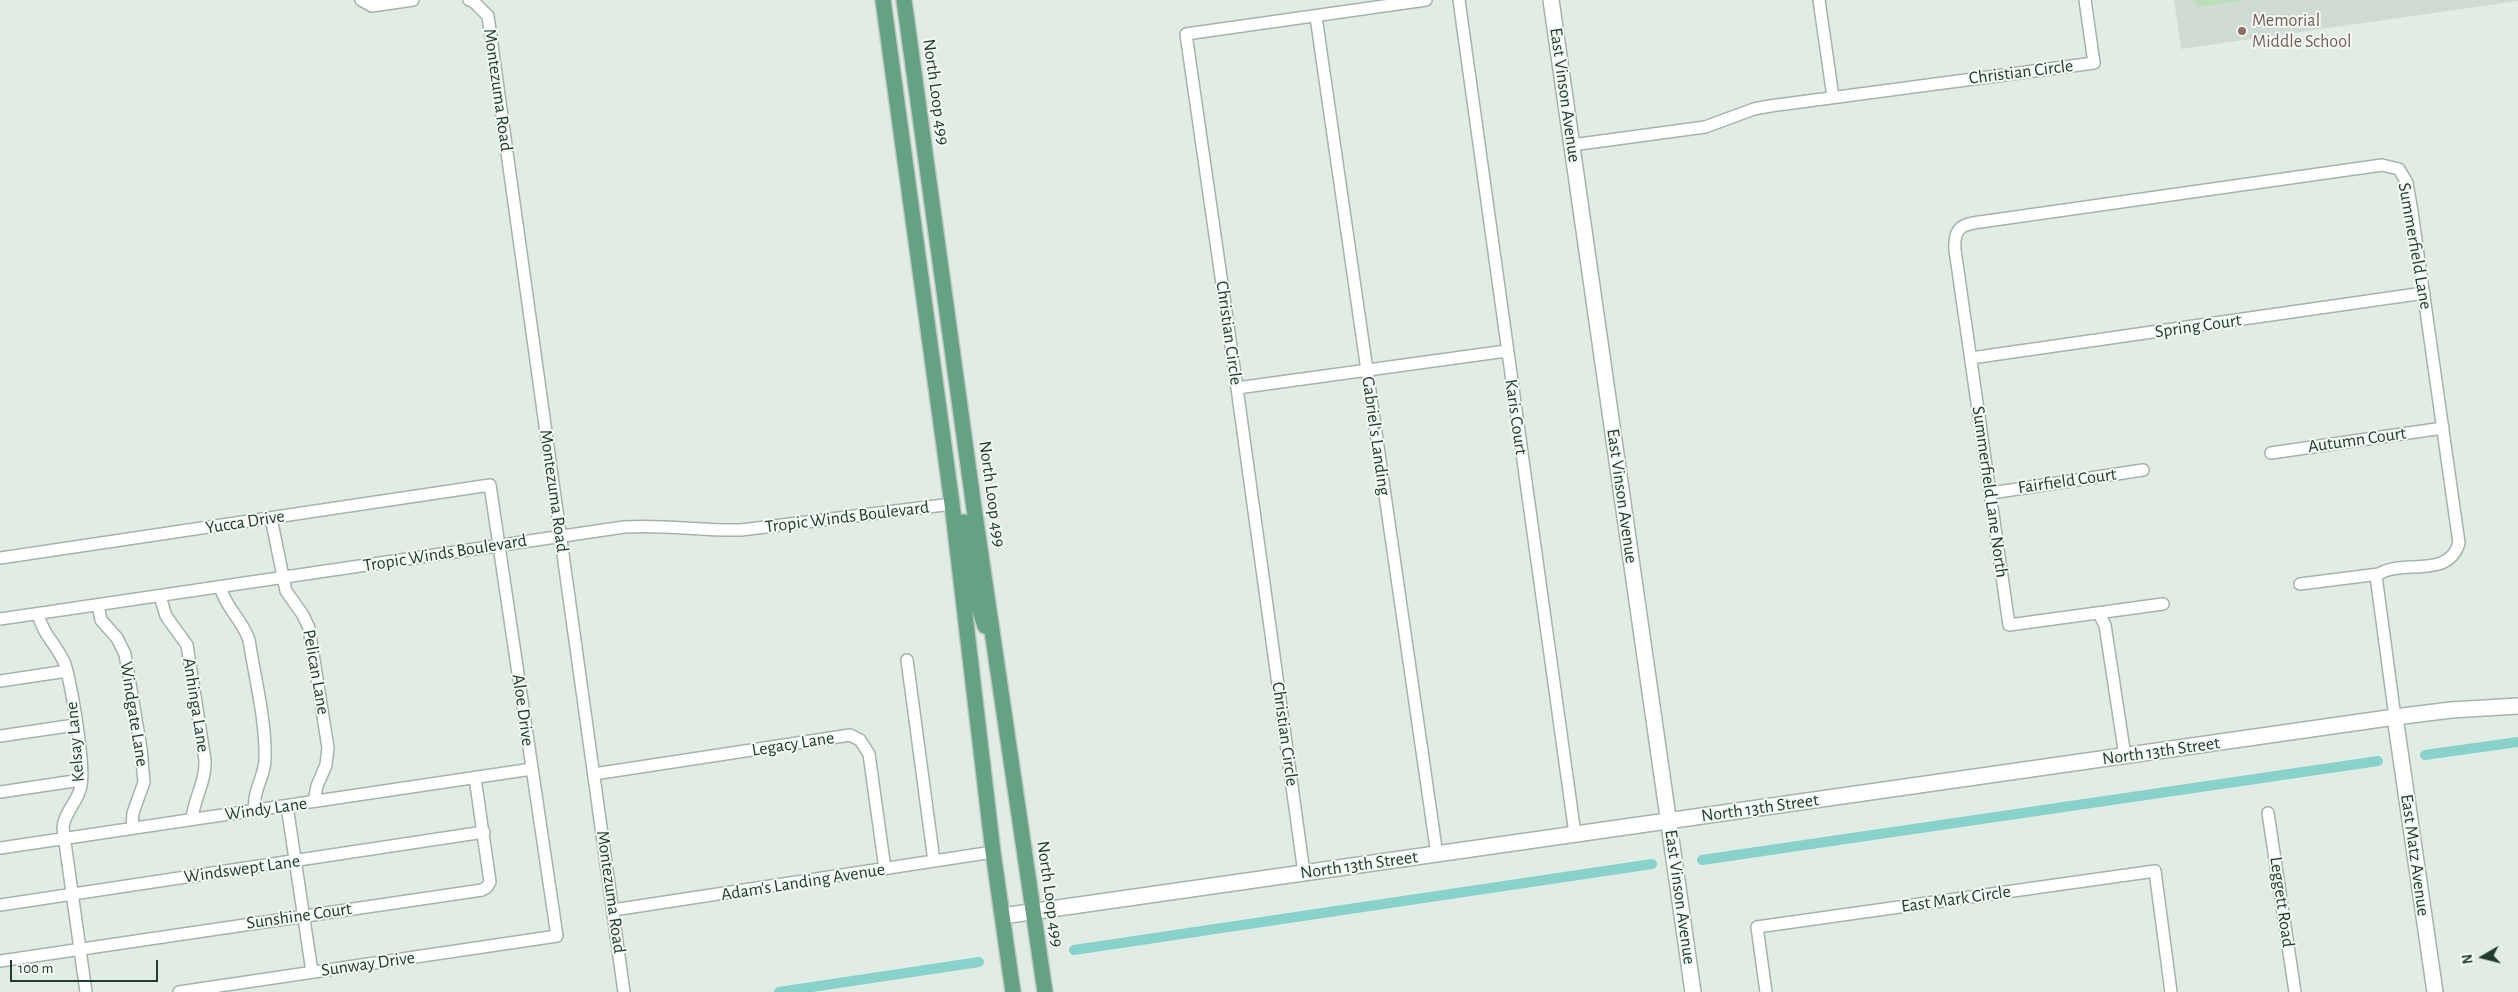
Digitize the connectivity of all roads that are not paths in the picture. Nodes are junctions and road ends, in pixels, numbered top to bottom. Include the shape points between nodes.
1 (413, 0) edge
2 (469, 0) edge
3 (883, 0) edge
4 (904, 0) edge
5 (1426, 0) edge
6 (1459, 0) edge
7 (1551, 0) edge
8 (1819, 0) edge
9 (2085, 0) edge
10 (364, 2) edge
11 (1316, 17) junction
12 (1833, 97) junction
13 (1572, 145) junction
14 (2424, 293) junction
15 (1506, 351) junction
16 (1971, 358) junction
17 (1366, 370) junction
18 (1237, 388) junction
19 (2443, 428) junction
20 (2271, 453) dead end
21 (2143, 470) dead end
22 (490, 485) joint
23 (1991, 493) junction
24 (952, 504) junction
25 (271, 518) junction
26 (560, 535) junction
27 (499, 545) junction
28 (0, 558) edge
29 (2379, 574) junction
30 (283, 578) junction
31 (2300, 584) dead end
32 (220, 587) junction
33 (160, 596) junction
34 (2163, 604) dead end
35 (98, 605) junction
36 (38, 614) junction
37 (2098, 614) junction
38 (0, 619) edge
39 (907, 660) dead end
40 (997, 660) junction
41 (67, 671) junction
42 (0, 681) edge
43 (2518, 706) edge
44 (2396, 717) junction
45 (75, 725) junction
46 (0, 736) edge
47 (2125, 756) junction
48 (532, 770) junction
49 (594, 774) junction
50 (475, 778) junction
51 (81, 780) junction
52 (0, 792) edge
53 (314, 801) junction
54 (287, 806) junction
55 (255, 810) junction
56 (2268, 812) dead end
57 (192, 820) junction
58 (1669, 821) junction
59 (132, 828) junction
60 (484, 832) junction
61 (1575, 834) junction
62 (64, 838) junction
63 (0, 848) edge
64 (993, 852) junction
65 (1437, 855) junction
66 (295, 861) junction
67 (934, 861) junction
68 (885, 870) junction
69 (1304, 873) junction
70 (72, 894) junction
71 (0, 905) edge
72 (613, 910) junction
73 (1034, 911) junction
74 (304, 916) junction
75 (1002, 916) junction
76 (557, 936) joint
77 (80, 948) junction
78 (0, 961) edge
79 (312, 972) junction
80 (86, 992) edge
81 (179, 992) edge
82 (624, 992) edge
83 (1013, 992) edge
84 (1045, 992) edge
85 (1693, 992) edge
86 (1766, 992) edge
87 (2167, 992) edge
88 (2171, 992) edge
89 (2295, 992) edge
90 (2435, 992) edge

1 - 10 street via 372,6
2 - 26 street, Montezuma Road via 488,16
3 - 24 main road
4 - 40 main road, North Loop 499
5 - 11 street, Christian Circle
6 - 15 street, Karis Court
7 - 13 street, East Vinson Avenue
8 - 12 street
9 - 12 street, Christian Circle via 2094,63
11 - 17 street, Gabriel's Landing
11 - 18 street, Christian Circle via 1186,34
12 - 13 street via 1754,109 1705,127
13 - 58 street, East Vinson Avenue
14 - 16 street, Spring Court
14 - 16 street, Summerfield Lane via 2408,183 2398,169 2382,165 2222,186 1962,226 1954,242
14 - 19 street, Summerfield Lane
15 - 17 street
15 - 61 street, Karis Court
16 - 23 street, Summerfield Lane North
17 - 18 street
17 - 65 street, Gabriel's Landing
18 - 69 street, Christian Circle
19 - 20 street, Autumn Court
19 - 29 street, Summerfield Lane via 2458,533 2456,551 2444,562
21 - 23 street, Fairfield Court
22 - 25 street, Yucca Drive
22 - 27 street, Aloe Drive
23 - 37 street, Summerfield Lane North via 2009,625
24 - 26 street, Tropic Winds Boulevard via 741,530 650,525
24 - 40 main road via 962,508 979,608
24 - 64 main road
25 - 28 street, Yucca Drive
25 - 30 street, Pelican Lane
26 - 27 street, Tropic Winds Boulevard
26 - 49 street, Montezuma Road
27 - 30 street, Tropic Winds Boulevard
27 - 48 street, Aloe Drive
29 - 31 street, Summerfield Lane
29 - 44 street via 2376,584
30 - 32 street, Tropic Winds Boulevard
30 - 53 street, Pelican Lane via 290,600 309,628 324,720 327,757
32 - 33 street, Tropic Winds Boulevard
32 - 55 street via 227,607 242,624 249,640 265,755 263,776 254,796
33 - 35 street, Tropic Winds Boulevard
33 - 57 street, Anhinga Lane via 166,616 187,645 205,760 204,779
34 - 37 street
35 - 36 street, Tropic Winds Boulevard
35 - 59 street, Windgate Lane via 102,620 125,654 141,749 144,782 133,813
36 - 38 street, Tropic Winds Boulevard
36 - 41 street, Kelsay Lane via 42,629 61,654
37 - 47 street via 2105,625
39 - 67 street
40 - 73 main road, North Loop 499
41 - 42 street
41 - 45 street, Kelsay Lane
43 - 44 street, North 13th Street
44 - 47 street, North 13th Street
44 - 90 street, East Matz Avenue
45 - 46 street
45 - 51 street, Kelsay Lane
47 - 58 street, North 13th Street
48 - 50 street, Windy Lane
48 - 76 street, Aloe Drive
49 - 68 street, Legacy Lane via 850,735 860,740 869,754
49 - 72 street, Montezuma Road
50 - 53 street, Windy Lane
50 - 60 street, Sunshine Court
51 - 52 street
51 - 62 street, Kelsay Lane via 78,797 63,822
53 - 54 street, Windy Lane
54 - 55 street, Windy Lane
54 - 66 street
55 - 57 street, Windy Lane
56 - 89 street, Leggett Road
57 - 59 street, Windy Lane
58 - 61 street, North 13th Street
58 - 85 street, East Vinson Avenue
59 - 62 street, Windy Lane
60 - 66 street, Windswept Lane
60 - 74 street, Sunshine Court via 490,882 487,888
61 - 65 street, North 13th Street
62 - 63 street, Windy Lane
62 - 70 street, Kelsay Lane
64 - 67 street, Adam's Landing Avenue
64 - 75 main road
65 - 69 street, North 13th Street
66 - 70 street, Windswept Lane
66 - 74 street
67 - 68 street, Adam's Landing Avenue
68 - 72 street, Adam's Landing Avenue
69 - 73 street, North 13th Street
70 - 71 street, Windswept Lane
70 - 77 street, Kelsay Lane
72 - 82 street, Montezuma Road
73 - 75 street, North 13th Street
73 - 84 main road, North Loop 499
74 - 77 street, Sunshine Court
74 - 79 street
75 - 83 main road
76 - 79 street, Sunway Drive
77 - 78 street, Sunshine Court
77 - 80 street, Kelsay Lane
79 - 81 street, Sunway Drive
86 - 88 street, East Mark Circle via 1757,927 2154,872
87 - 88 street

